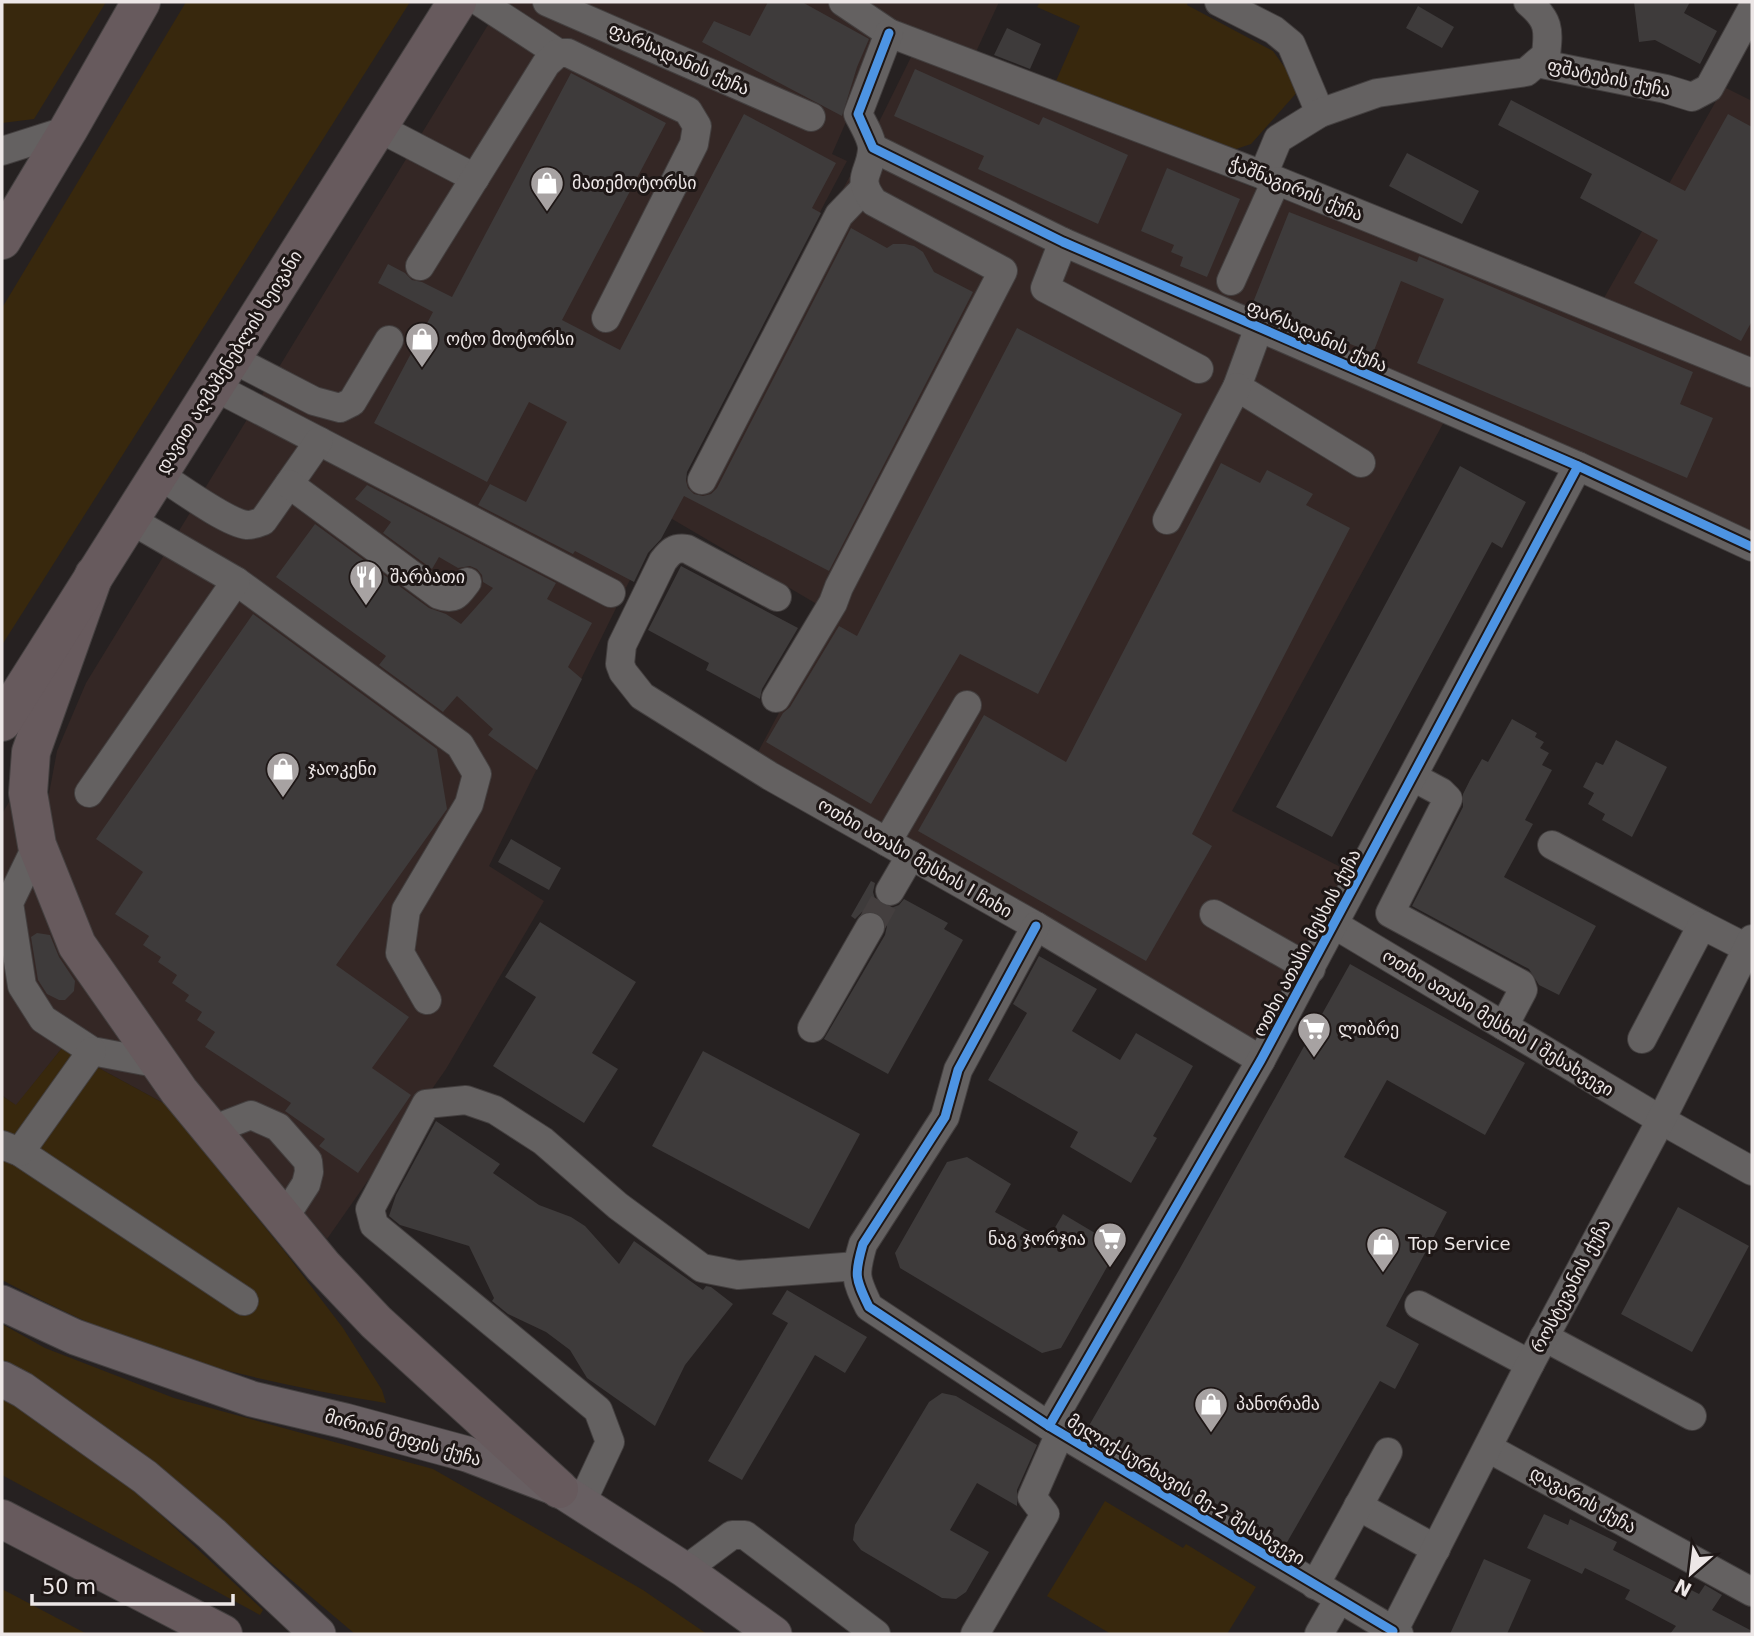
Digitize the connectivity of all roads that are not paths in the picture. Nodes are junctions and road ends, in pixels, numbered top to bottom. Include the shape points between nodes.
1 (141, 2) edge
2 (457, 2) edge
3 (480, 2) edge
4 (547, 2) edge
5 (843, 2) edge
6 (1219, 2) edge
7 (1528, 2) edge
8 (1752, 9) edge
9 (890, 33) junction
10 (558, 53) junction
11 (1537, 63) junction
12 (1320, 113) junction
13 (811, 117) dead end
14 (377, 127) junction
15 (68, 130) junction
16 (873, 148) junction
17 (2, 151) edge
18 (475, 178) junction
19 (1270, 178) junction
20 (864, 189) junction
21 (2, 240) edge
22 (1063, 242) junction
23 (420, 266) dead end
24 (1231, 281) dead end
25 (606, 318) dead end
26 (1259, 327) junction
27 (389, 340) dead end
28 (1199, 369) dead end
29 (222, 372) junction
30 (1752, 373) edge
31 (1237, 387) junction
32 (319, 441) junction
33 (1361, 463) dead end
34 (1578, 466) junction
35 (158, 474) junction
36 (702, 480) dead end
37 (289, 484) junction
38 (129, 519) junction
39 (1167, 520) dead end
40 (1752, 547) edge
41 (94, 575) junction
42 (236, 581) junction
43 (467, 582) dead end
44 (611, 593) dead end
45 (777, 597) dead end
46 (776, 698) dead end
47 (967, 705) dead end
48 (2, 722) edge
49 (1413, 777) junction
50 (89, 793) dead end
51 (870, 842) junction
52 (37, 845) junction
53 (1552, 845) dead end
54 (911, 855) junction
55 (890, 891) tunnel mouth
56 (6, 909) edge
57 (1214, 914) dead end
58 (1335, 925) junction
59 (1702, 925) junction
60 (1036, 926) junction
61 (870, 927) tunnel mouth
62 (1750, 944) edge
63 (1311, 969) junction
64 (427, 1000) dead end
65 (1504, 1027) junction
66 (812, 1028) dead end
67 (1642, 1039) dead end
68 (92, 1051) junction
69 (1261, 1060) junction
70 (161, 1064) junction
71 (1661, 1120) junction
72 (212, 1130) junction
73 (11, 1149) edge
74 (1752, 1171) edge
75 (284, 1218) junction
76 (857, 1266) junction
77 (244, 1301) dead end
78 (2, 1303) edge
79 (1419, 1305) dead end
80 (1544, 1337) junction
81 (1530, 1364) junction
82 (2, 1378) edge
83 (1692, 1416) dead end
84 (1054, 1429) junction
85 (1488, 1448) junction
86 (1388, 1452) dead end
87 (570, 1496) junction
88 (1358, 1507) junction
89 (2, 1519) edge
90 (1436, 1549) junction
91 (685, 1570) junction
92 (1315, 1585) junction
93 (1752, 1592) edge
94 (1339, 1600) junction
95 (1394, 1633) edge
96 (223, 1634) edge
97 (318, 1634) edge
98 (774, 1634) edge
99 (876, 1634) edge
100 (975, 1634) edge
101 (1320, 1634) edge

1 - 15 highway
2 - 14 highway, დავით აღმაშენებლის ხეივანი
3 - 10 street
4 - 13 street, ფარსადანის ქუჩა
5 - 9 street, ჭაშნაგირის ქუჩა
6 - 12 street via 1274,30 1291,44
7 - 11 street, ფშატების ქუჩა via 1548,30 1546,55
8 - 11 street, ფშატების ქუჩა via 1709,88 1692,97
9 - 16 street via 859,114
9 - 19 street, ჭაშნაგირის ქუჩა
10 - 18 street via 546,64
10 - 25 street via 568,53 688,111 696,126 694,144
11 - 12 street via 1527,72 1377,93
12 - 19 street via 1278,139
14 - 18 street
14 - 29 highway, დავით აღმაშენებლის ხეივანი
15 - 17 street
15 - 21 highway
16 - 20 street
16 - 22 street, ფარსადანის ქუჩა
18 - 23 street
19 - 24 street
19 - 30 street, ჭაშნაგირის ქუჩა
20 - 36 street via 839,215
20 - 46 street via 874,202 1003,271 833,603
22 - 26 street, ფარსადანის ქუჩა
22 - 28 street via 1045,288
26 - 31 street
26 - 34 street, ფარსადანის ქუჩა
27 - 29 street via 352,402 341,408
29 - 32 street
29 - 35 highway, დავით აღმაშენებლის ხეივანი
31 - 33 street
31 - 39 street
32 - 37 street
32 - 44 street
34 - 40 street, ფარსადანის ქუჩა
34 - 49 street, ოთხი ათასი მესხის ქუჩა
35 - 37 street via 246,525 263,521
35 - 38 highway, დავით აღმაშენებლის ხეივანი
37 - 43 street via 439,594 456,597
38 - 41 highway, დავით აღმაშენებლის ხეივანი
38 - 42 street
41 - 48 highway, დავით აღმაშენებლის ხეივანი
41 - 52 highway via 32,752 28,793
42 - 50 street
42 - 64 street via 460,745 477,774 469,804 406,910 400,953
45 - 51 street, ოთხი ათასი მესხის I ჩიხი via 687,549 671,550 622,645 623,672 642,696
47 - 51 street
49 - 58 street, ოთხი ათასი მესხის ქუჩა
49 - 65 street via 1448,799 1390,913 1521,984 1523,990
51 - 54 street, ოთხი ათასი მესხის I ჩიხი
52 - 56 street
52 - 70 highway via 77,944
53 - 59 street
54 - 55 street
54 - 60 street, ოთხი ათასი მესხის I ჩიხი
56 - 68 street via 22,986 43,1019
57 - 63 street
58 - 63 street, ოთხი ათასი მესხის ქუჩა
58 - 65 street, ოთხი ათასი მესხის I შესახვევი
59 - 62 street
59 - 67 street
60 - 69 street, ოთხი ათასი მესხის I ჩიხი
60 - 76 street via 958,1070 945,1117 863,1244
61 - 66 street
62 - 71 street, როსტევანის ქუჩა
63 - 69 street, ოთხი ათასი მესხის ქუჩა
65 - 71 street, ოთხი ათასი მესხის I შესახვევი
68 - 70 street
68 - 73 street
69 - 84 street, ოთხი ათასი მესხის ქუჩა
70 - 72 highway
71 - 74 street, ოთხი ათასი მესხის I შესახვევი
71 - 80 street, როსტევანის ქუჩა
72 - 75 highway
72 - 75 street via 251,1115 278,1127 308,1161 306,1184
73 - 77 street
75 - 87 highway via 376,1322
76 - 84 street, მელიქ-სურხავის მე-2 შესახვევი via 856,1282 870,1307
76 - 87 street via 738,1275 702,1268 618,1206 543,1141 495,1110 466,1100 426,1104 370,1209 374,1225 598,1410 610,1442
78 - 87 main road, მირიან მეფის ქუჩა via 75,1338 252,1399 467,1454
79 - 81 street
80 - 81 street, როსტევანის ქუჩა
80 - 83 street
81 - 85 street, როსტევანის ქუჩა
82 - 97 main road via 145,1477
84 - 92 street, მელიქ-სურხავის მე-2 შესახვევი
84 - 100 street, ოთხი ათასი მესხის ქუჩა via 1032,1497 1045,1514
85 - 90 street, როსტევანის ქუჩა
85 - 93 street, დავარის ქუჩა
86 - 88 street
87 - 91 main road, მირიან მეფის ქუჩა
88 - 90 street
88 - 92 street
89 - 96 highway
90 - 95 street, როსტევანის ქუჩა
91 - 98 main road, მირიან მეფის ქუჩა
91 - 99 street via 732,1535 745,1535
92 - 94 street, მელიქ-სურხავის მე-2 შესახვევი
94 - 95 street, მელიქ-სურხავის მე-2 შესახვევი
94 - 101 street

